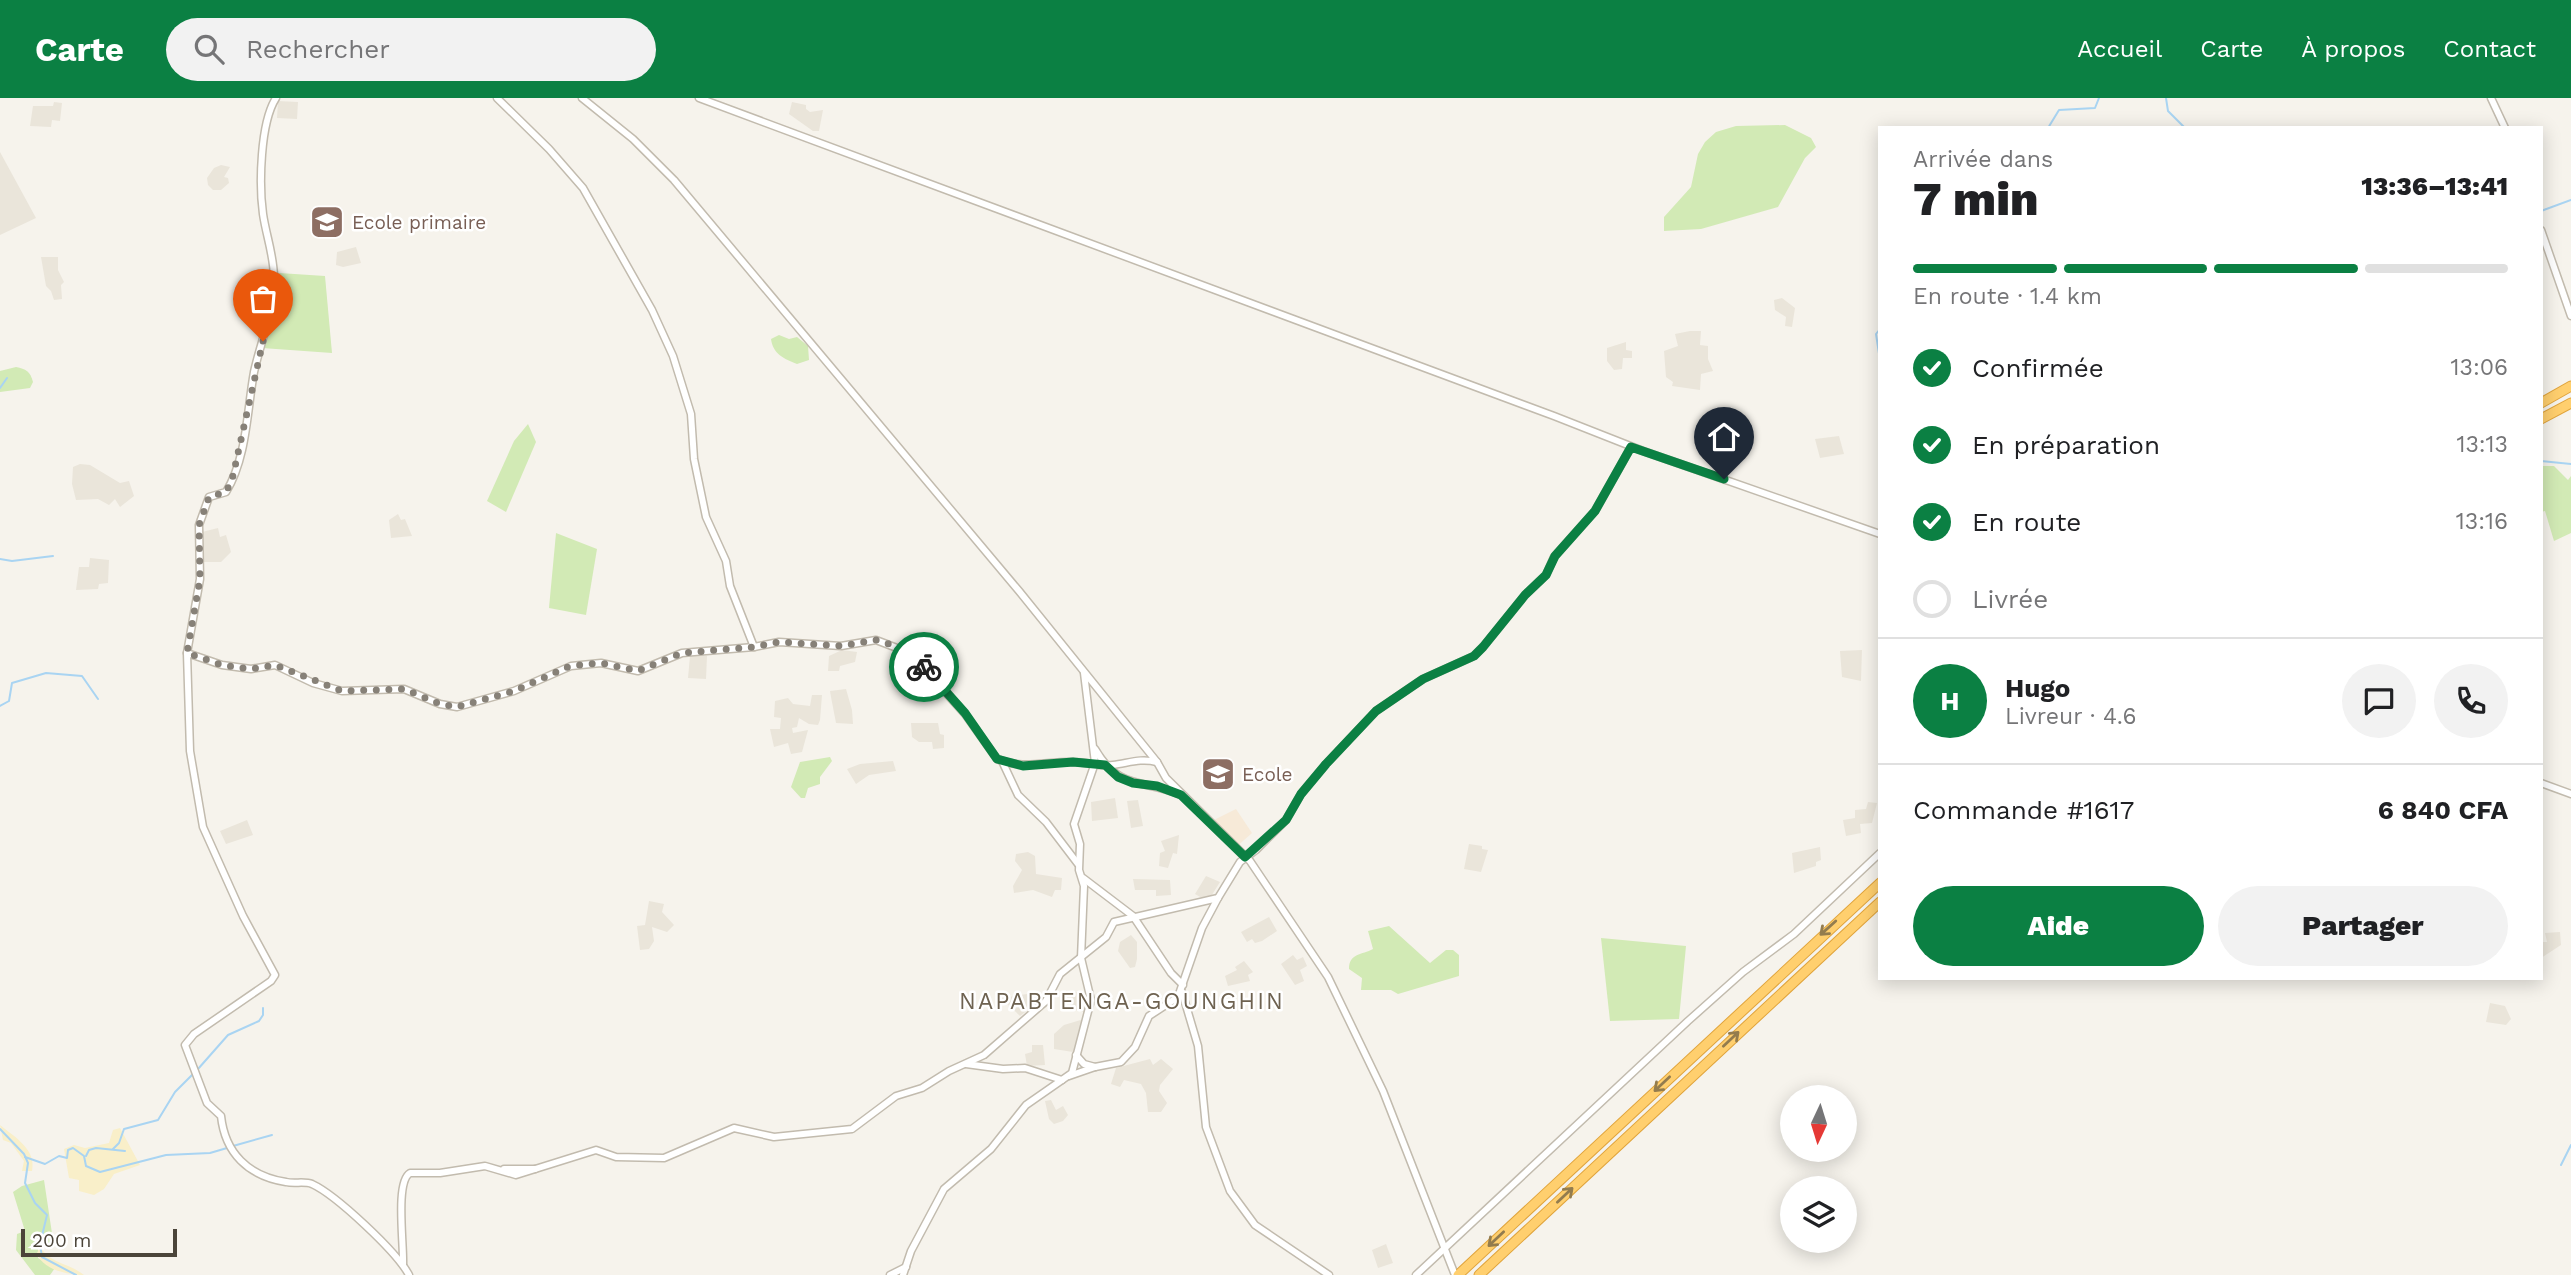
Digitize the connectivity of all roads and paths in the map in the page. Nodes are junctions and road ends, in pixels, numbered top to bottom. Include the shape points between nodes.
1 (276, 98) edge
2 (497, 98) edge
3 (582, 98) edge
4 (699, 98) edge
5 (2491, 98) edge
6 (2504, 126) edge
7 (2543, 236) edge
8 (2571, 316) edge
9 (2571, 386) edge
10 (2543, 402) edge
11 (2571, 403) edge
12 (2543, 418) edge
13 (1631, 447) junction
14 (1878, 533) edge
15 (754, 647) junction
16 (187, 653) junction
17 (1084, 671) junction
18 (1094, 747) junction
19 (1002, 761) junction
20 (1157, 762) junction
21 (1095, 765) junction
22 (1105, 765) junction
23 (2543, 784) edge
24 (2571, 794) edge
25 (1181, 795) junction
26 (1878, 855) edge
27 (1245, 857) junction
28 (1078, 864) junction
29 (1082, 878) junction
30 (1878, 885) edge
31 (1217, 898) junction
32 (1878, 904) edge
33 (1133, 916) junction
34 (1081, 958) junction
35 (1182, 988) junction
36 (1076, 1053) junction
37 (964, 1064) junction
38 (1096, 1066) junction
39 (1069, 1076) junction
40 (1062, 1080) junction
41 (1445, 1249) junction
42 (403, 1265) junction
43 (905, 1267) junction
44 (409, 1275) edge
45 (890, 1275) edge
46 (903, 1275) edge
47 (1329, 1275) edge
48 (1416, 1275) edge
49 (1456, 1275) edge
50 (1479, 1275) edge

1 - 16 street via 267,118 261,179 274,275 270,317 232,480 226,492 209,497 199,525 200,579
2 - 15 street via 583,188 652,310 673,356 691,414 694,459 706,517 726,561 730,586
3 - 17 street via 674,180
4 - 13 street
5 - 6 street
7 - 8 street
9 - 10 highway
11 - 12 highway
13 - 14 street
13 - 27 street via 1595,511 1483,647 1376,711 1301,794 1286,820
15 - 16 street via 682,653 638,671 601,663 570,666 514,691 457,707 404,689 342,691 275,665 251,669
15 - 19 street via 779,642 841,646 876,640 902,648 956,702
16 - 42 street via 190,751 201,820 275,975 185,1045 207,1103 221,1116 223,1136 243,1163 266,1178 311,1183 364,1223
17 - 18 street
17 - 20 street
18 - 21 street
18 - 22 street
19 - 21 street via 1023,766
19 - 28 street via 1018,795
20 - 22 street via 1141,759
20 - 25 street
21 - 22 street
21 - 28 street via 1075,816
22 - 25 street via 1125,780
23 - 24 street
25 - 27 street
26 - 41 street via 1794,934 1688,1021
27 - 31 street
27 - 41 street via 1328,977 1383,1091
28 - 29 street
29 - 33 street
29 - 34 street
30 -> 49 highway
31 - 33 street
31 - 35 street
50 -> 32 highway
33 - 34 street via 1114,922 1106,937
33 - 35 street
34 - 36 street via 1091,1000
34 - 37 street via 1060,974 1046,1001 984,1055
35 - 38 street via 1149,1016 1126,1059
35 - 47 street via 1198,1046 1206,1127 1230,1191 1255,1224
36 - 38 street via 1084,1064
36 - 39 street
37 - 40 street via 1025,1068
37 - 42 street via 922,1088 896,1096 846,1131 774,1137 734,1128 664,1158 616,1157 596,1150 516,1175 485,1166 406,1175 400,1200
38 - 39 street
39 - 40 street
40 - 43 street via 1026,1105 991,1149 944,1189
41 - 48 street
41 - 49 street
42 - 44 street
43 - 45 street
43 - 46 street

